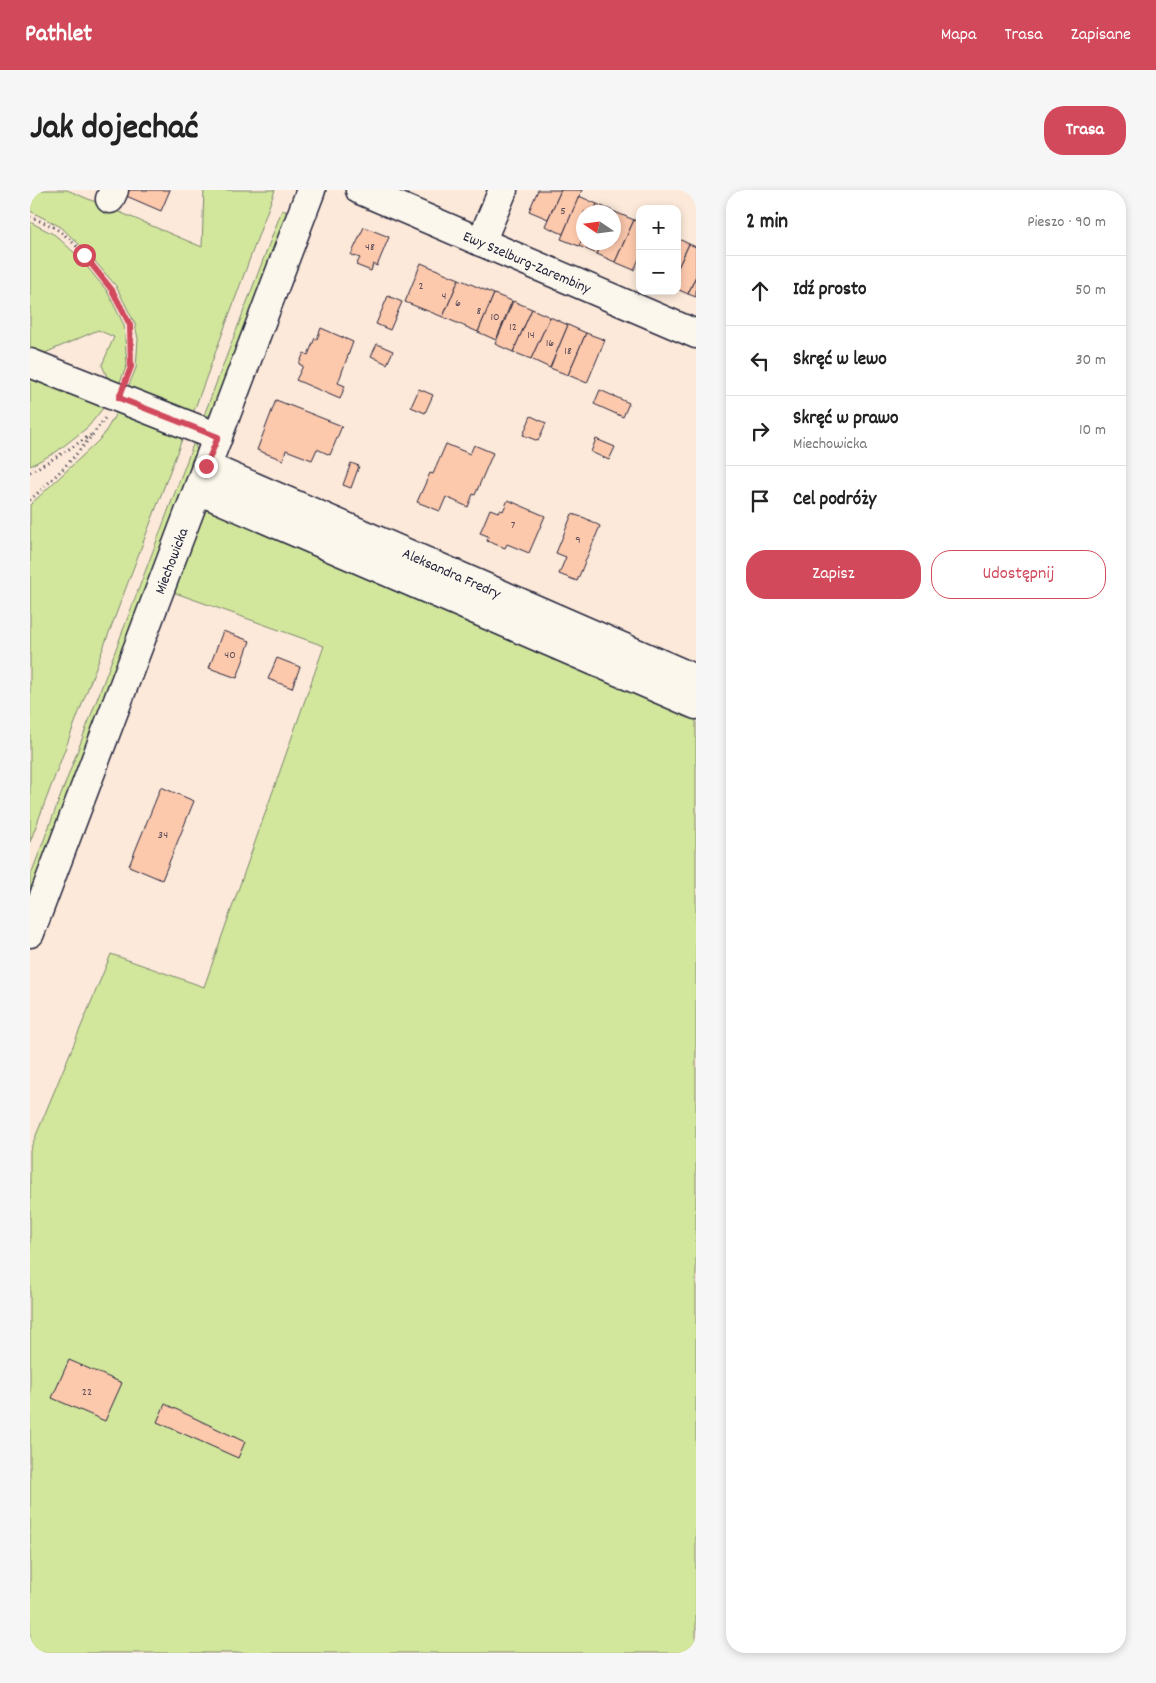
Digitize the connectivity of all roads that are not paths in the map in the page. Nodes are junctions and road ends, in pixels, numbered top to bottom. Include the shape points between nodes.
1 (311, 190) edge
2 (360, 190) edge
3 (502, 190) edge
4 (481, 242) junction
5 (696, 334) edge
6 (30, 363) edge
7 (218, 437) junction
8 (202, 478) junction
9 (696, 679) edge
10 (696, 705) edge
11 (30, 933) edge

1 - 7 street, Miechowicka
2 - 4 street, Ewy Szelburg-Zarembiny
3 - 4 street
4 - 5 street, Ewy Szelburg-Zarembiny
6 - 7 street
7 - 8 street, Miechowicka
8 - 9 street, Aleksandra Fredry
8 - 10 street
8 - 11 street, Miechowicka

